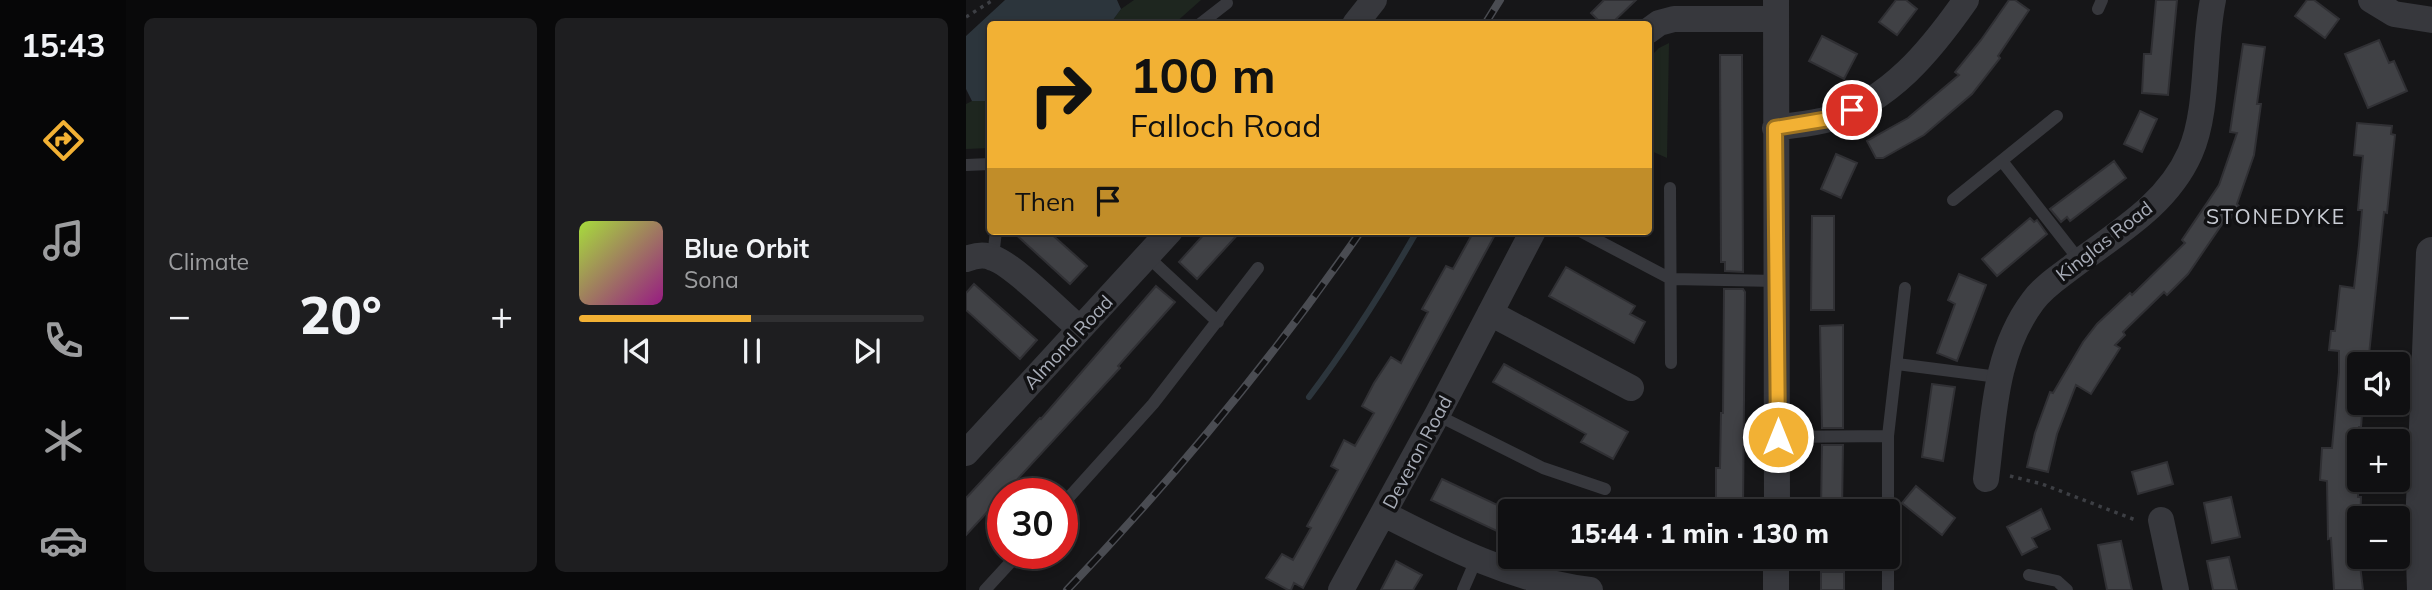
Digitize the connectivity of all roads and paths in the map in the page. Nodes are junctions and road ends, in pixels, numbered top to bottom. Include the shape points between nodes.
1 (993, 0) edge
2 (1374, 0) edge
3 (1966, 0) edge
4 (2213, 0) edge
5 (2371, 0) edge
6 (1227, 3) dead end
7 (1776, 10) edge
8 (966, 18) edge
9 (2432, 20) edge
10 (1204, 21) edge
11 (1357, 21) edge
12 (1652, 28) edge
13 (2057, 117) dead end
14 (1775, 128) junction
15 (2002, 161) junction
16 (987, 164) edge
17 (966, 165) edge
18 (1670, 188) dead end
19 (1953, 200) dead end
20 (996, 235) edge
21 (1166, 235) edge
22 (1531, 235) edge
23 (1588, 235) edge
24 (2432, 253) edge
25 (1147, 256) junction
26 (993, 257) junction
27 (966, 258) edge
28 (2080, 261) junction
29 (1258, 268) dead end
30 (1671, 279) junction
31 (1778, 281) junction
32 (1905, 288) dead end
33 (1490, 313) junction
34 (1218, 322) junction
35 (1079, 328) junction
36 (1671, 363) dead end
37 (1897, 364) junction
38 (2430, 376) edge
39 (1998, 377) junction
40 (1631, 388) dead end
41 (1437, 415) junction
42 (1888, 436) junction
43 (1778, 437) junction
44 (966, 453) edge
45 (1986, 475) joint
46 (1078, 487) edge
47 (1605, 489) dead end
48 (1777, 499) edge
49 (1888, 499) edge
50 (1384, 514) junction
51 (2162, 525) joint
52 (1476, 560) junction
53 (1004, 569) edge
54 (1776, 569) edge
55 (1888, 569) edge
56 (2029, 575) dead end
57 (985, 590) edge
58 (1341, 590) edge
59 (1463, 590) edge
60 (1590, 590) edge
61 (1776, 590) edge
62 (1888, 590) edge
63 (2067, 590) edge
64 (2176, 590) edge
65 (2423, 590) edge

1 - 8 path
2 - 11 street
3 - 14 street via 1924,57 1882,92 1829,119
4 - 28 street, Kinglas Road via 2199,122 2190,154 2144,214
5 - 9 street via 2394,14
6 - 10 lane
7 - 12 street via 1674,19
7 - 14 street
13 - 15 lane
14 - 31 street
15 - 19 lane
15 - 28 lane
16 - 17 lane
18 - 30 lane
20 - 26 lane
21 - 25 street, Almond Road
22 - 33 street, Deveron Road
23 - 30 lane
24 - 38 street
25 - 34 lane
25 - 35 street, Almond Road
26 - 27 street
26 - 35 street
28 - 39 street, Kinglas Road via 2033,301 2005,351
29 - 34 lane
30 - 31 lane
30 - 36 lane
31 - 43 street
32 - 37 lane
33 - 40 street
33 - 41 street, Deveron Road
34 - 46 lane
35 - 44 street, Almond Road
37 - 39 lane
37 - 42 lane
38 - 65 street via 2421,527
39 - 45 street, Kinglas Road
41 - 47 lane via 1543,468
41 - 50 street, Deveron Road
42 - 43 lane
42 - 49 lane
43 - 48 street
45 - 51 path via 2042,484
50 - 52 street
50 - 58 street, Deveron Road
51 - 64 street
52 - 59 lane
52 - 60 street via 1527,578
53 - 57 lane
54 - 61 street
55 - 62 lane
56 - 63 lane via 2057,581

